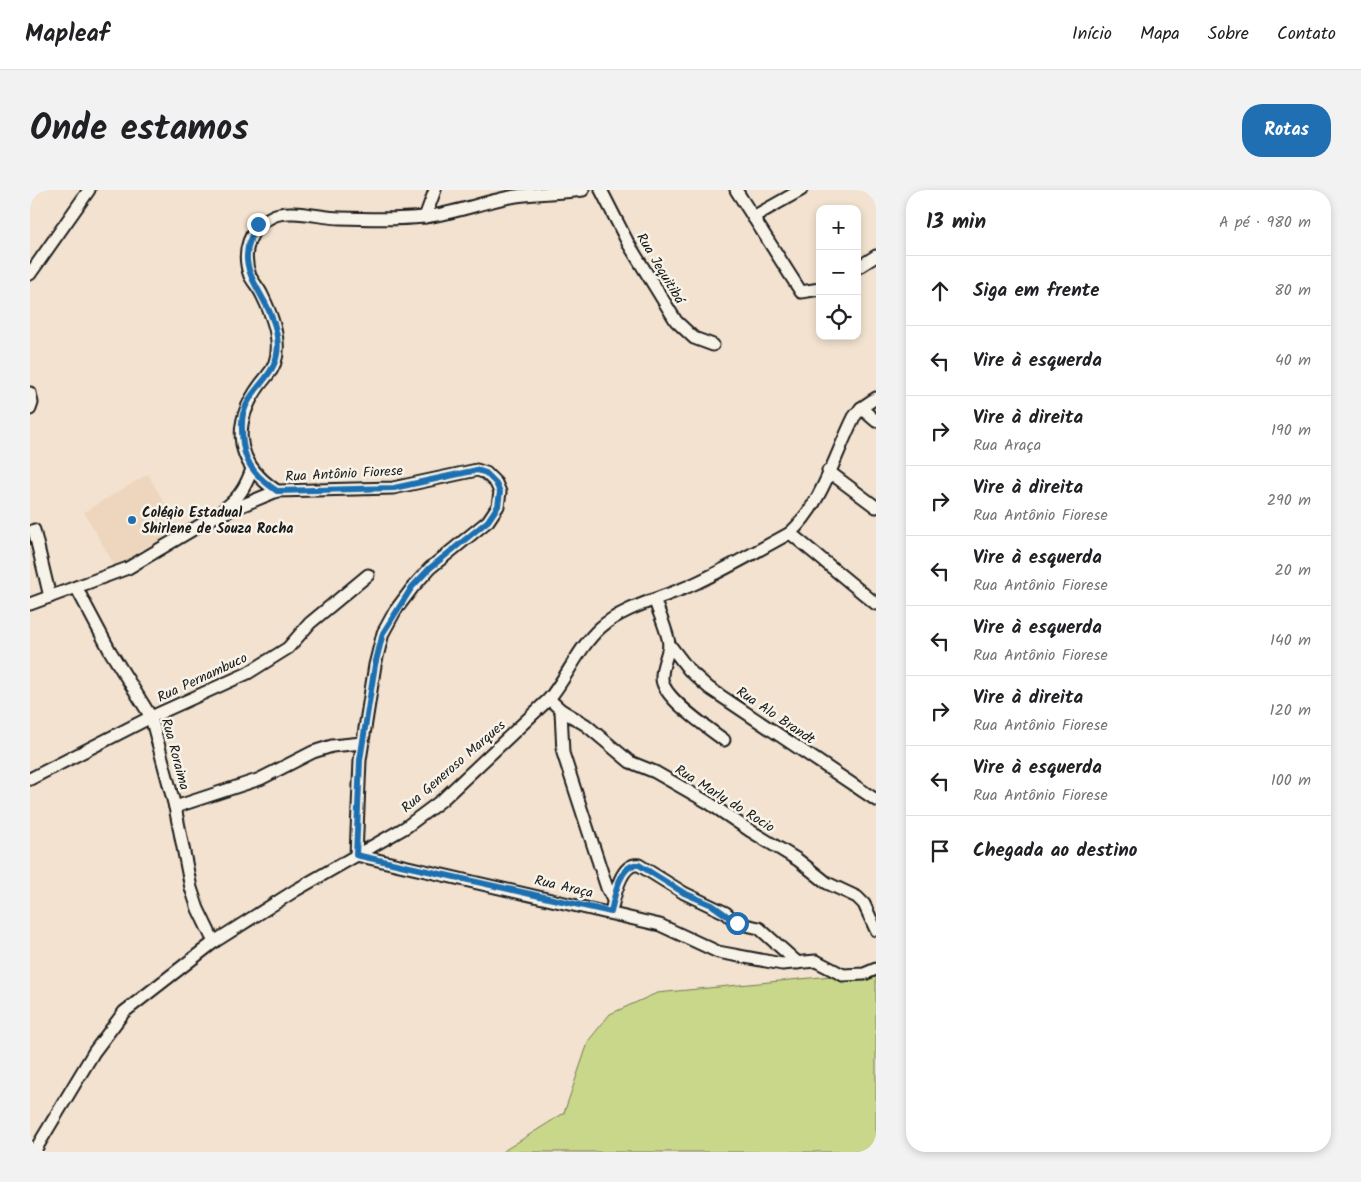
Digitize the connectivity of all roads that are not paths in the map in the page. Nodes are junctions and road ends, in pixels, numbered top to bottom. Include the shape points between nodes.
1 (89, 190) edge
2 (435, 190) edge
3 (584, 190) edge
4 (601, 190) edge
5 (736, 190) edge
6 (801, 190) edge
7 (425, 217) junction
8 (753, 217) junction
9 (876, 256) edge
10 (861, 265) edge
11 (30, 274) edge
12 (816, 290) edge
13 (713, 345) dead end
14 (30, 393) edge
15 (876, 398) edge
16 (861, 408) junction
17 (30, 409) edge
18 (876, 421) edge
19 (252, 469) junction
20 (828, 471) junction
21 (277, 491) junction
22 (876, 507) edge
23 (214, 517) junction
24 (34, 530) dead end
25 (790, 533) junction
26 (368, 575) dead end
27 (76, 587) junction
28 (50, 596) junction
29 (655, 601) junction
30 (30, 604) edge
31 (876, 604) edge
32 (669, 644) junction
33 (550, 699) junction
34 (561, 710) junction
35 (151, 717) junction
36 (724, 740) dead end
37 (362, 743) junction
38 (32, 774) edge
39 (876, 800) edge
40 (175, 807) junction
41 (356, 855) junction
42 (613, 900) junction
43 (611, 912) junction
44 (876, 930) edge
45 (214, 942) junction
46 (798, 962) junction
47 (876, 968) edge
48 (34, 1152) edge

1 - 11 street
2 - 7 street
3 - 7 street, Rua Antônio Fiorese via 516,196
4 - 13 street, Rua Jequitibá via 628,243 676,321 694,338
5 - 8 street
6 - 8 street
7 - 19 street, Rua Antônio Fiorese via 338,218 284,214 258,224 247,246 246,262 270,313 277,336 277,352 274,369 243,413 245,456
8 - 12 street via 801,292
9 - 10 street
14 - 17 street
15 - 16 street, Rua Generoso Marques
16 - 18 street
16 - 20 street, Rua Generoso Marques
19 - 21 street, Rua Antônio Fiorese
19 - 23 street via 236,500
20 - 22 street
20 - 25 street, Rua Generoso Marques via 812,505
21 - 23 street
21 - 37 street, Rua Antônio Fiorese via 394,488 477,470 492,478 500,492 498,506 488,521 430,568 395,611 383,633
23 - 27 street via 128,568
24 - 28 street
25 - 29 street, Rua Generoso Marques
25 - 31 street
26 - 35 street, Rua Pernambuco via 310,623 288,648 248,673
27 - 28 street
27 - 35 street, Rua Roraima via 110,651
28 - 30 street
29 - 32 street, Rua Alo Brandt
29 - 33 street, Rua Generoso Marques via 618,615 592,635
32 - 36 street via 662,667 665,689
32 - 39 street, Rua Alo Brandt via 689,670 709,688
33 - 34 street, Rua Marly do Rocio
33 - 41 street, Rua Generoso Marques via 442,800 406,828
34 - 42 street via 563,753
34 - 44 street, Rua Marly do Rocio via 586,725 630,762 655,772 709,803 798,860 827,883 857,897 864,904
35 - 38 street, Rua Pernambuco
35 - 40 street, Rua Roraima
37 - 40 street via 313,752 260,779
37 - 41 street, Rua Antônio Fiorese
40 - 45 street, Rua Roraima via 191,888
41 - 43 street, Rua Araça
41 - 45 street, Rua Generoso Marques
42 - 43 street
42 - 46 street via 628,867 639,865 684,893 712,905 737,923 759,928
43 - 46 street, Rua Araça via 674,930 718,952 782,964
45 - 48 street, Rua Generoso Marques via 124,1012 94,1052
46 - 47 street, Rua Araça via 816,961 842,974 864,974

